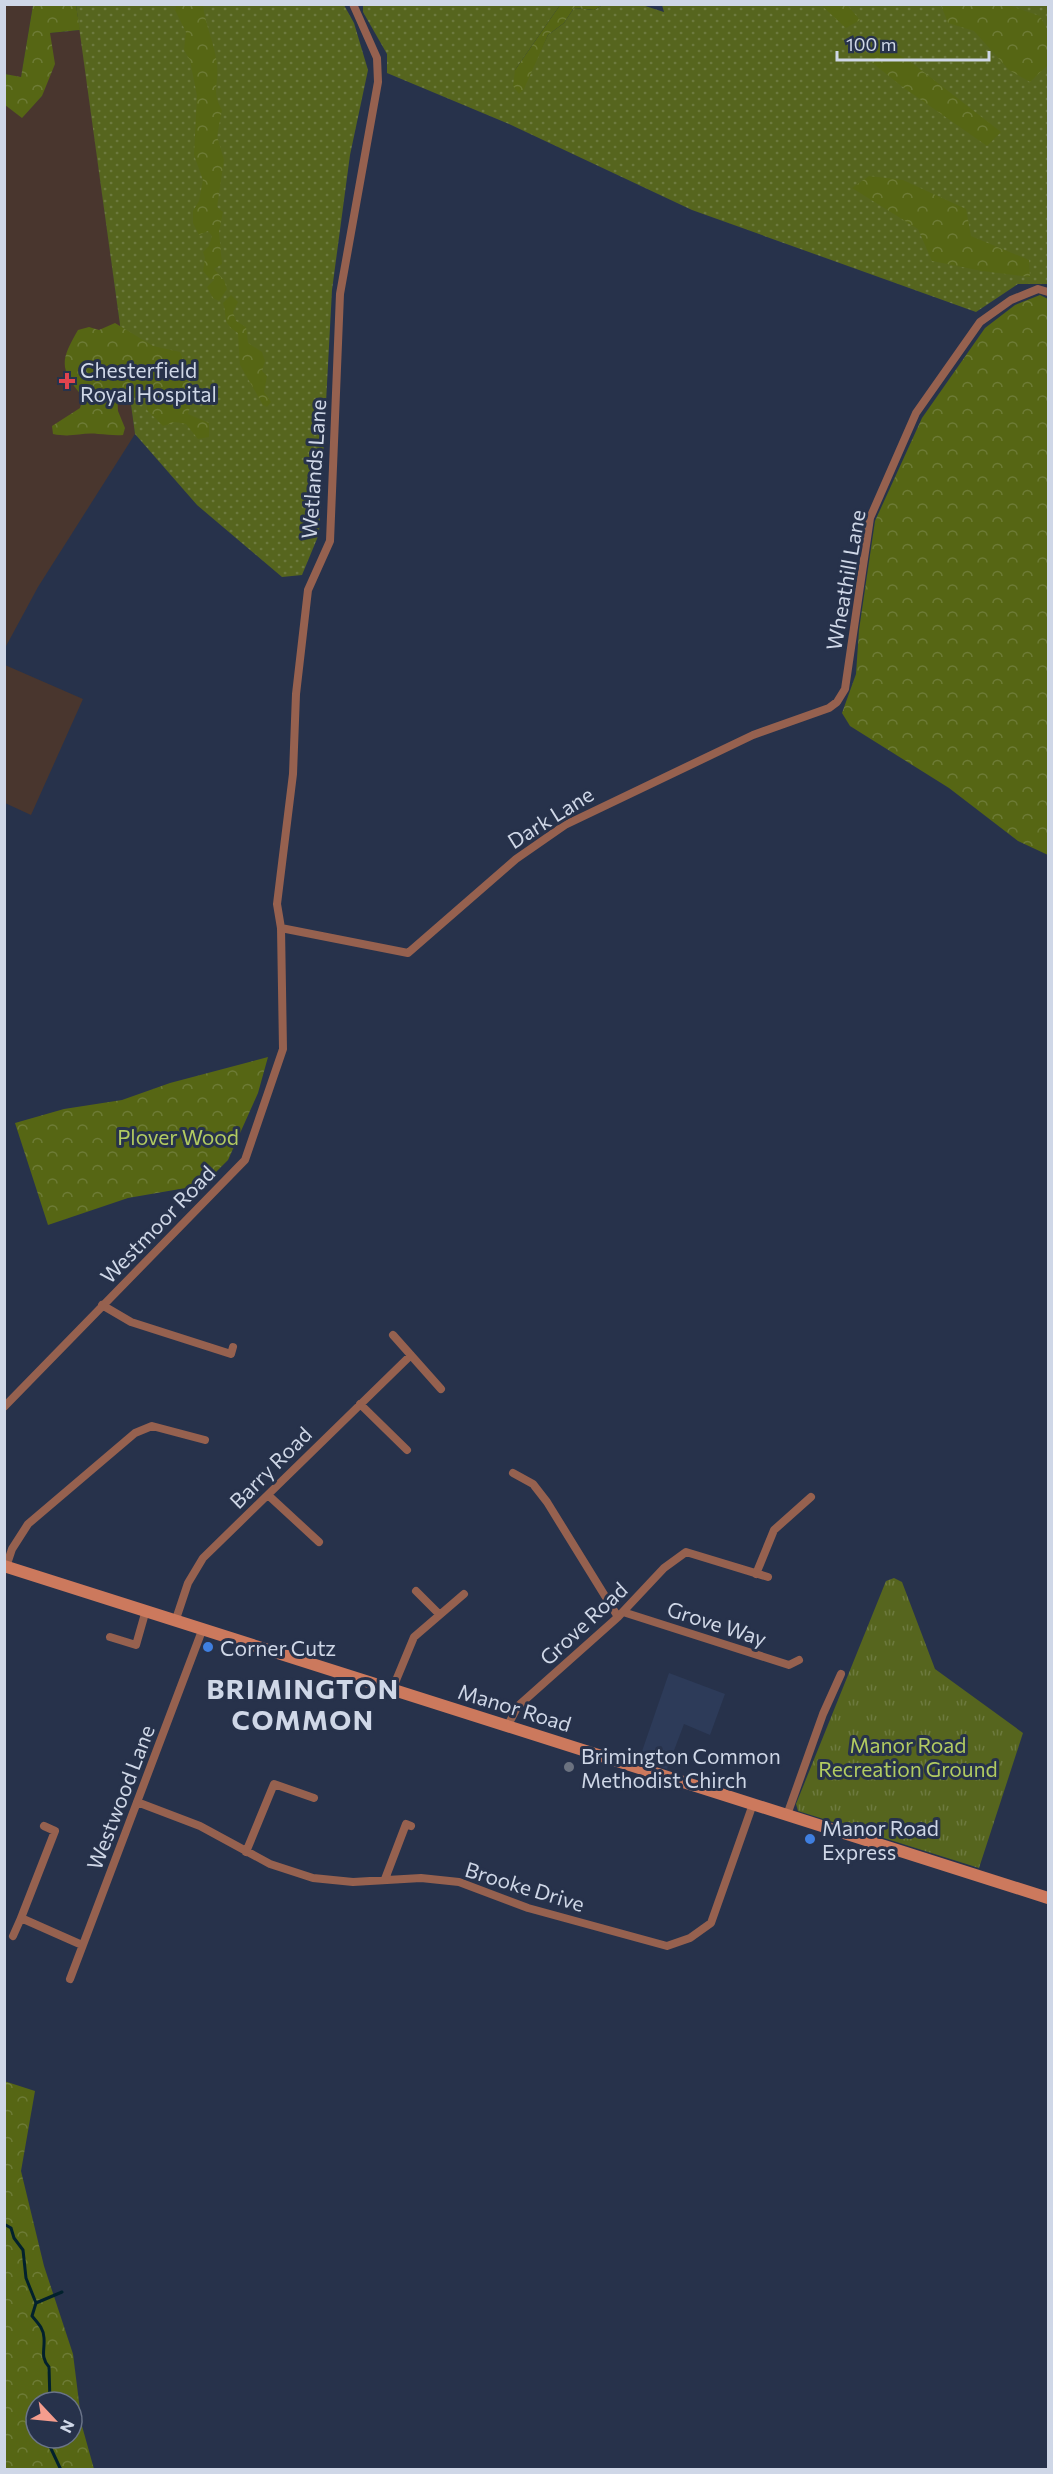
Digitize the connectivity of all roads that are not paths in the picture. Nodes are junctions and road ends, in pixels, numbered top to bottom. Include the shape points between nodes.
1 (353, 4) edge
2 (1048, 292) edge
3 (845, 689) joint
4 (281, 928) junction
5 (102, 1305) junction
6 (393, 1335) dead end
7 (233, 1347) dead end
8 (411, 1355) junction
9 (441, 1389) dead end
10 (360, 1404) junction
11 (4, 1407) edge
12 (205, 1440) dead end
13 (407, 1450) dead end
14 (513, 1473) dead end
15 (268, 1495) junction
16 (811, 1497) dead end
17 (319, 1542) dead end
18 (5, 1567) edge
19 (756, 1574) junction
20 (768, 1577) dead end
21 (416, 1591) dead end
22 (464, 1594) dead end
23 (146, 1610) junction
24 (439, 1614) junction
25 (620, 1615) junction
26 (176, 1619) junction
27 (203, 1628) junction
28 (110, 1637) dead end
29 (799, 1660) dead end
30 (841, 1674) dead end
31 (392, 1690) junction
32 (508, 1725) junction
33 (314, 1798) dead end
34 (137, 1802) junction
35 (753, 1804) junction
36 (787, 1815) junction
37 (44, 1826) dead end
38 (411, 1826) dead end
39 (246, 1852) junction
40 (385, 1879) junction
41 (1048, 1898) edge
42 (21, 1918) junction
43 (13, 1936) dead end
44 (82, 1945) junction
45 (70, 1979) dead end

1 - 4 street, Wetlands Lane via 377,58 378,82 340,294 330,540 308,590 296,694 293,774 277,904
2 - 3 street, Wheathill Lane via 1038,289 1011,300 980,322 916,413 870,518
3 - 4 street, Dark Lane via 829,708 753,735 565,825 516,859 408,952
4 - 5 street, Westmoor Road via 283,1049 244,1160
5 - 7 street via 131,1322 231,1354
5 - 11 street, Westmoor Road
6 - 8 street
8 - 9 street
8 - 10 street, Barry Road
10 - 13 street
10 - 15 street, Barry Road
12 - 18 street via 152,1426 135,1432 28,1524
14 - 25 street via 533,1484 547,1502
15 - 17 street
15 - 26 street, Barry Road via 202,1558 188,1583
16 - 19 street via 774,1530
18 - 23 street, Manor Road
19 - 20 street
19 - 25 street, Grove Road via 686,1551 664,1568
21 - 24 street
22 - 24 street
23 - 26 street, Manor Road
23 - 28 street via 136,1645
24 - 31 street via 409,1646
25 - 29 street, Grove Way via 789,1665
25 - 32 street, Grove Road via 518,1706
26 - 27 street, Manor Road
27 - 31 street, Manor Road
27 - 34 street, Westwood Lane
30 - 36 street
31 - 32 street, Manor Road
32 - 35 street, Manor Road
33 - 39 street via 274,1784
34 - 39 street, Brooke Drive via 200,1826
34 - 44 street, Westwood Lane
35 - 36 street, Manor Road
35 - 40 street, Brooke Drive via 711,1923 690,1938 667,1946 528,1908 459,1882
36 - 41 street, Manor Road
37 - 42 street via 55,1830
38 - 40 street via 406,1824
39 - 40 street, Brooke Drive via 313,1878 352,1882
42 - 43 street
42 - 44 street
44 - 45 street, Westwood Lane

